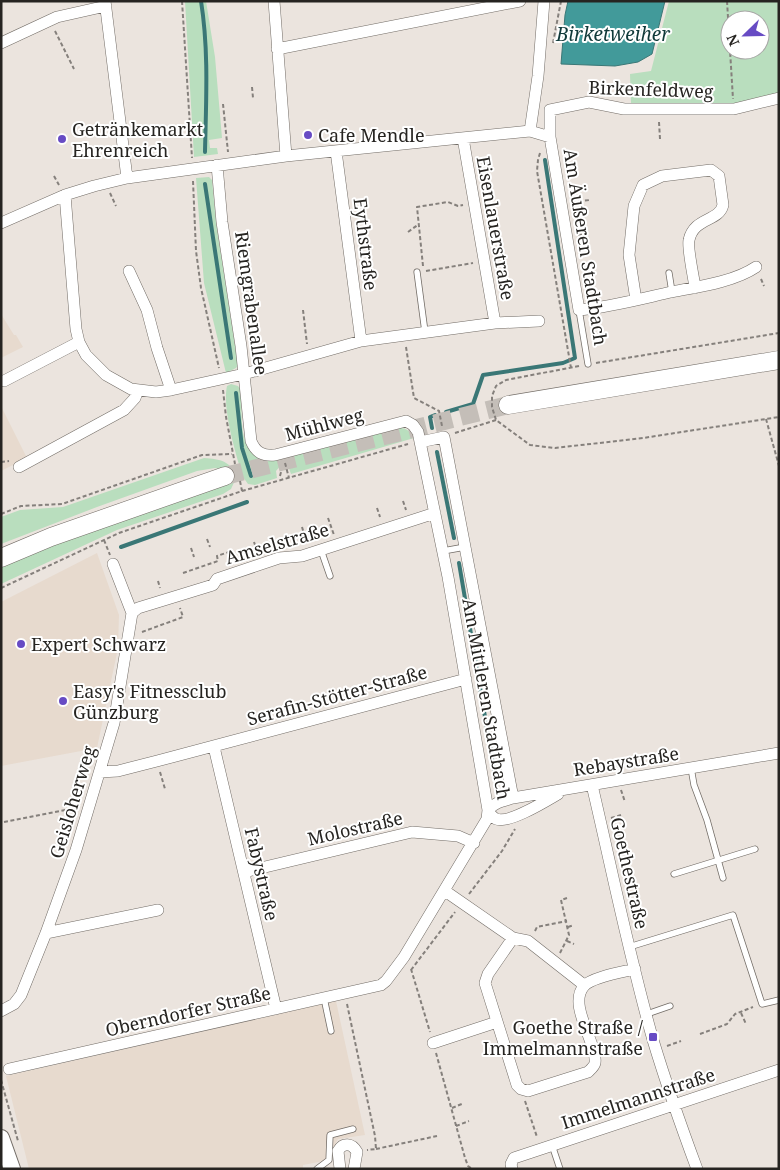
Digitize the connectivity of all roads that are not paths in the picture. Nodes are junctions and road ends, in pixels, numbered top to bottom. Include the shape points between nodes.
1 (274, 1) edge
2 (520, 1) edge
3 (544, 1) edge
4 (498, 3) edge
5 (106, 4) edge
6 (1, 43) edge
7 (277, 49) junction
8 (779, 98) edge
9 (534, 104) junction
10 (550, 110) junction
11 (530, 131) junction
12 (546, 135) junction
13 (463, 138) junction
14 (336, 151) junction
15 (286, 156) junction
16 (217, 165) junction
17 (127, 178) junction
18 (64, 195) junction
19 (1, 223) edge
20 (756, 267) dead end
21 (129, 271) dead end
22 (417, 272) dead end
23 (669, 273) dead end
24 (695, 288) junction
25 (672, 292) junction
26 (636, 300) junction
27 (579, 310) junction
28 (540, 321) dead end
29 (495, 324) junction
30 (425, 332) junction
31 (361, 341) junction
32 (79, 342) junction
33 (779, 360) edge
34 (588, 364) road end
35 (244, 374) junction
36 (4, 381) dead end
37 (138, 390) junction
38 (171, 390) junction
39 (508, 405) tunnel mouth
40 (406, 421) joint
41 (420, 442) junction
42 (254, 447) joint
43 (19, 467) dead end
44 (233, 474) tunnel mouth
45 (435, 513) junction
46 (465, 547) junction
47 (316, 551) junction
48 (443, 551) junction
49 (1, 558) edge
50 (113, 564) dead end
51 (330, 576) dead end
52 (132, 613) junction
53 (466, 678) junction
54 (214, 747) junction
55 (779, 753) edge
56 (691, 768) junction
57 (100, 772) junction
58 (592, 785) junction
59 (566, 789) junction
60 (513, 798) junction
61 (488, 810) junction
62 (474, 843) junction
63 (755, 849) dead end
64 (718, 861) junction
65 (244, 872) junction
66 (674, 874) dead end
67 (723, 878) dead end
68 (445, 891) junction
69 (158, 910) dead end
70 (46, 933) junction
71 (513, 938) junction
72 (629, 946) junction
73 (635, 969) junction
74 (584, 985) junction
75 (374, 988) joint
76 (324, 998) junction
77 (779, 1000) edge
78 (670, 1006) dead end
79 (276, 1009) junction
80 (1, 1011) edge
81 (647, 1014) junction
82 (497, 1022) junction
83 (331, 1031) dead end
84 (433, 1043) road end
85 (9, 1069) dead end
86 (779, 1070) edge
87 (674, 1106) junction
88 (352, 1129) dead end
89 (1, 1138) edge
90 (546, 1147) junction
91 (336, 1162) edge
92 (512, 1166) edge
93 (12, 1169) edge
94 (317, 1169) edge
95 (354, 1169) edge
96 (560, 1169) edge
97 (697, 1169) edge

1 - 7 street
2 - 4 street
3 - 9 street
4 - 7 street
5 - 6 street via 57,17
5 - 17 street
7 - 15 street
8 - 10 street, Birkenfeldweg via 734,109 624,109 589,102
9 - 10 street
9 - 11 street
10 - 12 street
11 - 12 street, Am Äußeren Stadtbach
11 - 13 street
12 - 27 street, Am Äußeren Stadtbach via 562,204
13 - 14 street
13 - 29 street, Eisenlauerstraße
14 - 15 street
14 - 31 street, Eythstraße
15 - 16 street
16 - 17 street
16 - 35 street, Riemgrabenallee
17 - 18 street
18 - 19 street
18 - 32 street
20 - 24 street via 745,274
21 - 38 street via 147,310
22 - 30 lane
23 - 25 lane
24 - 25 street
24 - 26 street via 688,241 697,225 717,215 723,205 719,176 711,170 662,176 643,185 634,206 629,255
25 - 26 street
26 - 27 street
27 - 34 lane, Am Äußeren Stadtbach
28 - 29 street
29 - 30 street
30 - 31 street
31 - 35 street
32 - 36 street
32 - 37 street via 86,356 106,376
33 - 39 main road
35 - 38 street
35 - 42 street, Riemgrabenallee
37 - 38 street
37 - 43 street via 124,410
40 - 41 street, Am Mittleren Stadtbach via 414,425
40 - 42 street, Mühlweg via 275,455 263,455
41 - 45 street, Am Mittleren Stadtbach
41 - 46 street, Am Mittleren Stadtbach via 444,437
44 - 49 main road via 51,537
45 - 47 street, Amselstraße
45 - 48 street, Am Mittleren Stadtbach
46 - 48 lane
46 - 60 street, Am Mittleren Stadtbach
47 - 51 lane
47 - 52 street, Amselstraße via 279,558 217,579 213,585 138,608
48 - 53 street, Am Mittleren Stadtbach
50 - 52 street
52 - 57 street, Geisloherweg via 116,716
53 - 54 street, Serafin-Stötter-Straße
53 - 61 street, Am Mittleren Stadtbach
54 - 57 street, Serafin-Stötter-Straße via 118,771
54 - 65 street, Fabystraße
55 - 56 street, Rebaystraße
56 - 58 street, Rebaystraße
56 - 64 lane, Rebaystraße
57 - 70 street, Geisloherweg
58 - 59 street, Rebaystraße
58 - 72 street, Goethestraße
59 - 60 street, Rebaystraße
59 - 61 street, Rebaystraße via 503,820 491,816
60 - 61 street, Rebaystraße via 492,805
61 - 62 street, Am Mittleren Stadtbach via 487,819
62 - 65 street, Molostraße via 458,836 412,832
62 - 68 street, Am Mittleren Stadtbach
63 - 64 lane
64 - 66 lane
64 - 67 lane, Rebaystraße
65 - 79 street, Fabystraße
68 - 71 street
68 - 75 street, Am Mittleren Stadtbach via 406,955 386,981
69 - 70 street
70 - 80 street, Geisloherweg via 21,995 14,1004
71 - 74 street via 528,941
71 - 82 street via 485,983
72 - 73 street, Goethestraße
72 - 77 lane via 733,915 762,1004
73 - 74 street
73 - 81 street, Goethestraße
74 - 82 street via 579,994 580,1007 595,1063 588,1072 528,1091 522,1090 517,1085
75 - 76 street, Oberndorfer Straße
76 - 79 street, Oberndorfer Straße
76 - 83 lane
78 - 81 lane
79 - 85 street, Oberndorfer Straße
81 - 87 street, Goethestraße
82 - 84 street
86 - 87 street, Immelmannstraße
87 - 90 street, Immelmannstraße
87 - 97 street, Goethestraße
88 - 91 lane via 330,1135
89 - 93 street
90 - 92 street, Immelmannstraße via 514,1158
90 - 96 lane
91 - 94 lane
91 - 95 street via 338,1151 344,1145 350,1145 357,1152

